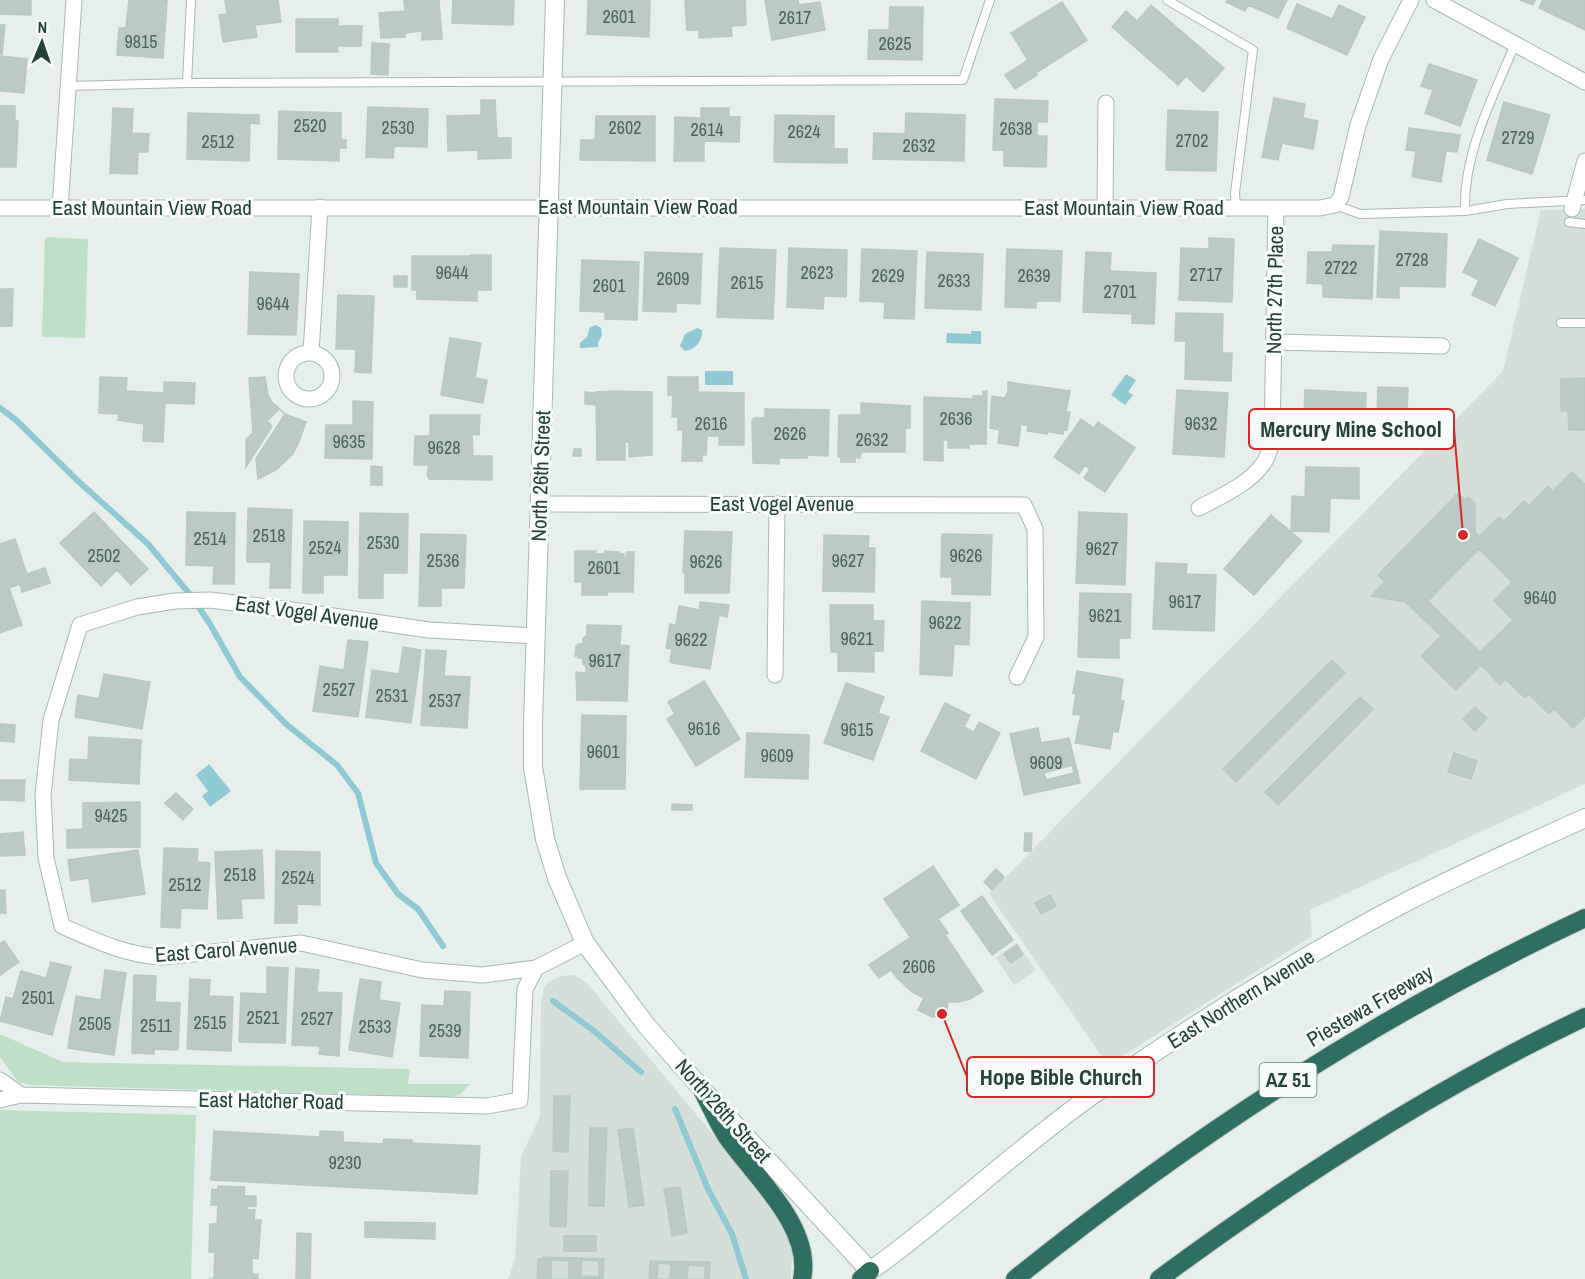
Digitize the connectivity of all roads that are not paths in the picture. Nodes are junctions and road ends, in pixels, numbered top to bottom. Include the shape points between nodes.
1 (74, 0) edge
2 (191, 0) edge
3 (555, 0) edge
4 (990, 0) edge
5 (1167, 0) edge
6 (1411, 0) edge
7 (1434, 0) edge
8 (1515, 44) junction
9 (551, 81) junction
10 (1585, 82) edge
11 (187, 83) junction
12 (68, 86) junction
13 (1106, 104) dead end
14 (1585, 161) edge
15 (1335, 205) junction
16 (320, 207) junction
17 (549, 207) junction
18 (0, 208) edge
19 (60, 208) junction
20 (1105, 208) junction
21 (1236, 208) junction
22 (1276, 208) junction
23 (1575, 208) edge
24 (1465, 211) junction
25 (1585, 224) edge
26 (1585, 322) edge
27 (1561, 323) dead end
28 (1274, 342) junction
29 (1442, 346) dead end
30 (311, 353) dead end
31 (540, 504) junction
32 (777, 504) junction
33 (1199, 508) dead end
34 (536, 636) junction
35 (776, 675) dead end
36 (1017, 677) dead end
37 (1585, 818) edge
38 (1585, 918) edge
39 (62, 926) joint
40 (585, 943) junction
41 (536, 968) junction
42 (1585, 1017) edge
43 (0, 1080) edge
44 (701, 1088) junction
45 (21, 1095) junction
46 (0, 1100) edge
47 (865, 1275) edge
48 (802, 1279) edge
49 (1015, 1279) edge
50 (1159, 1279) edge

1 - 12 street
2 - 11 lane
3 - 9 street, North 26th Street
4 - 9 lane via 963,80
5 - 21 lane via 1253,50
6 - 15 street via 1381,59 1358,126 1345,187
7 - 8 street
8 - 10 street
8 - 24 lane via 1475,146 1464,185
9 - 11 lane
9 - 17 street, North 26th Street
11 - 12 lane
12 - 19 street
13 - 20 street
14 - 23 street
15 - 22 street, North 27th Place
15 - 24 lane via 1360,214
16 - 17 street, East Mountain View Road
16 - 19 street, East Mountain View Road
16 - 30 street
17 - 20 street, East Mountain View Road
17 - 31 street, North 26th Street
18 - 19 street, East Mountain View Road
20 - 21 street, East Mountain View Road
21 - 22 street, East Mountain View Road
22 - 28 street, North 27th Place
23 - 24 lane via 1507,204
23 - 25 lane
26 - 27 lane
28 - 29 street
28 - 33 street, North 27th Place via 1272,441 1265,462 1253,476
31 - 32 street, East Vogel Avenue
31 - 34 street, North 26th Street
32 - 35 street
32 - 36 street, East Vogel Avenue via 1024,505 1035,529 1036,638
34 - 39 street, East Vogel Avenue via 429,630 210,600 137,607 80,625 51,720 43,795 46,858
34 - 40 street, North 26th Street via 533,767 537,799 557,878
37 - 47 street, East Northern Avenue via 1408,902 1293,965 1190,1029 1090,1097
38 - 49 highway, Piestewa Freeway / AZ 51 via 1427,999 1304,1071 1164,1164
39 - 41 street, East Carol Avenue via 112,947 149,956 301,943 422,970 483,975
40 - 41 street
40 - 44 street, North 26th Street via 630,1005
41 - 45 street, East Hatcher Road via 524,993 520,1100 487,1106
42 - 50 highway via 1408,1111 1305,1176
43 - 45 street
44 - 47 street, North 26th Street
44 - 48 highway via 725,1134 783,1208 800,1241
45 - 46 street, East Hatcher Road

